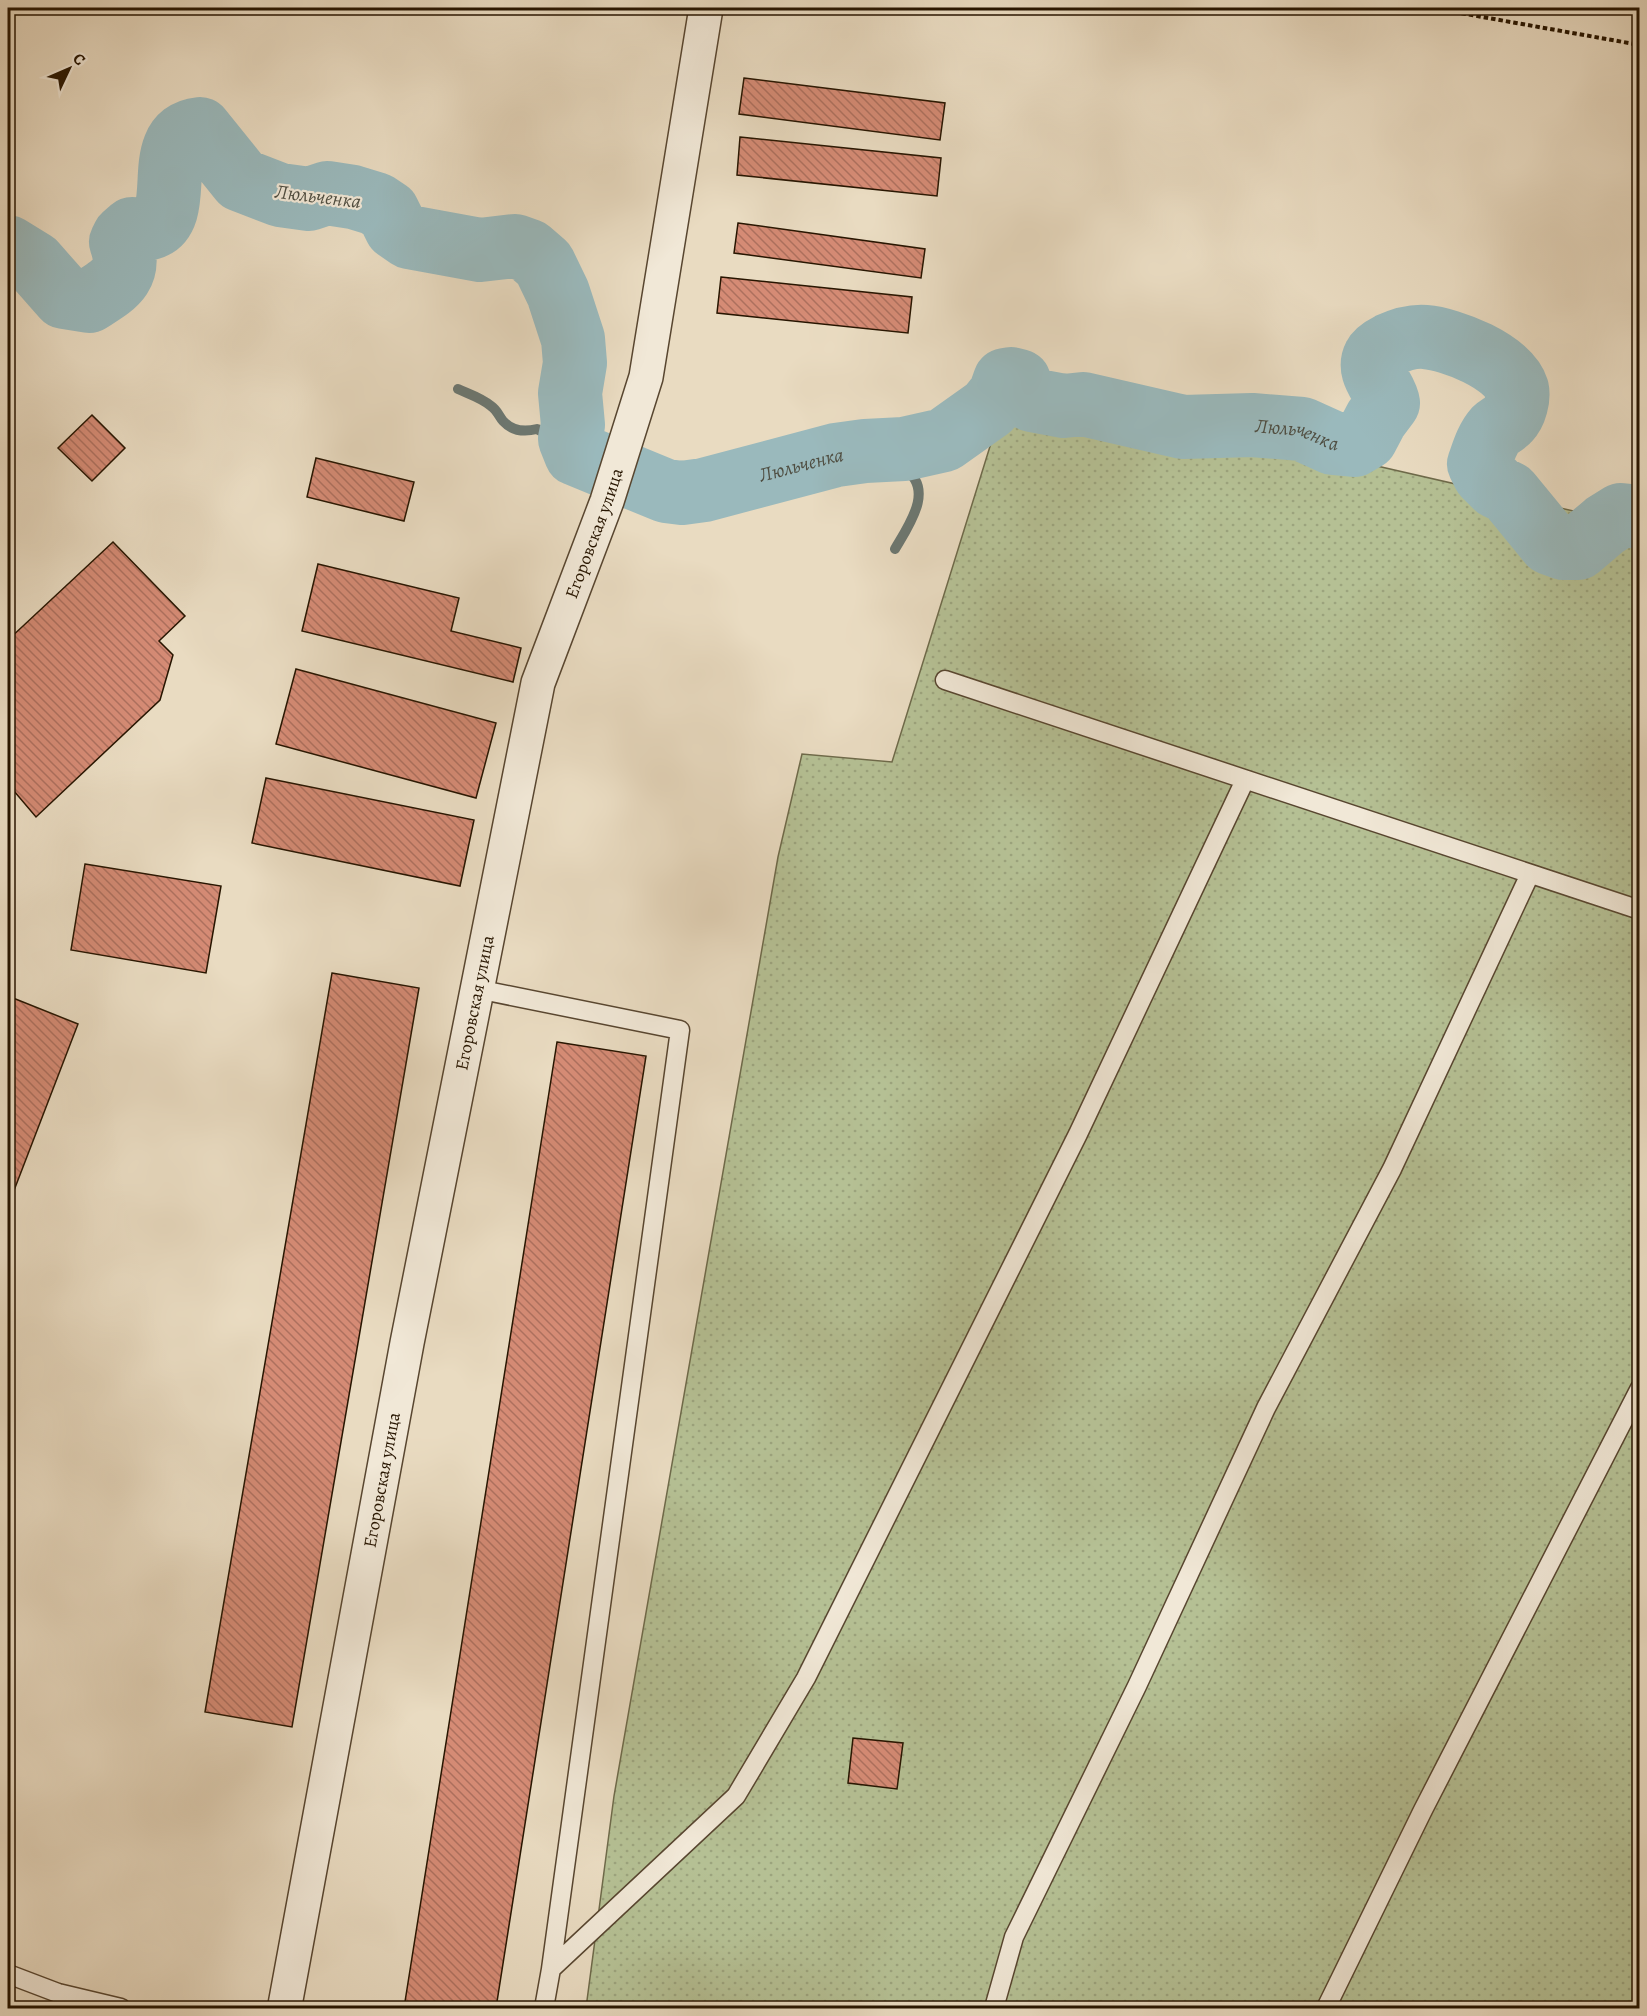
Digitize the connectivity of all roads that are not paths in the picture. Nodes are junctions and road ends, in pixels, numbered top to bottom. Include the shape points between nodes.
1 (706, 8) edge
2 (945, 680) dead end
3 (1245, 780) junction
4 (1530, 874) junction
5 (1640, 910) edge
6 (477, 989) junction
7 (1640, 1388) edge
8 (551, 1969) junction
9 (8, 1974) edge
10 (121, 2008) edge
11 (285, 2008) edge
12 (544, 2008) edge
13 (994, 2008) edge
14 (1326, 2008) edge

1 - 6 street, Егоровская улица via 646,377 607,501 538,683
2 - 3 lane
3 - 4 lane
3 - 8 lane via 1078,1134 806,1678 736,1796
4 - 5 lane
4 - 13 lane via 1392,1169 1266,1408 1137,1686 1014,1937
6 - 8 lane via 680,1030
6 - 11 street, Егоровская улица
7 - 14 lane
8 - 12 lane
9 - 10 lane via 58,1993

